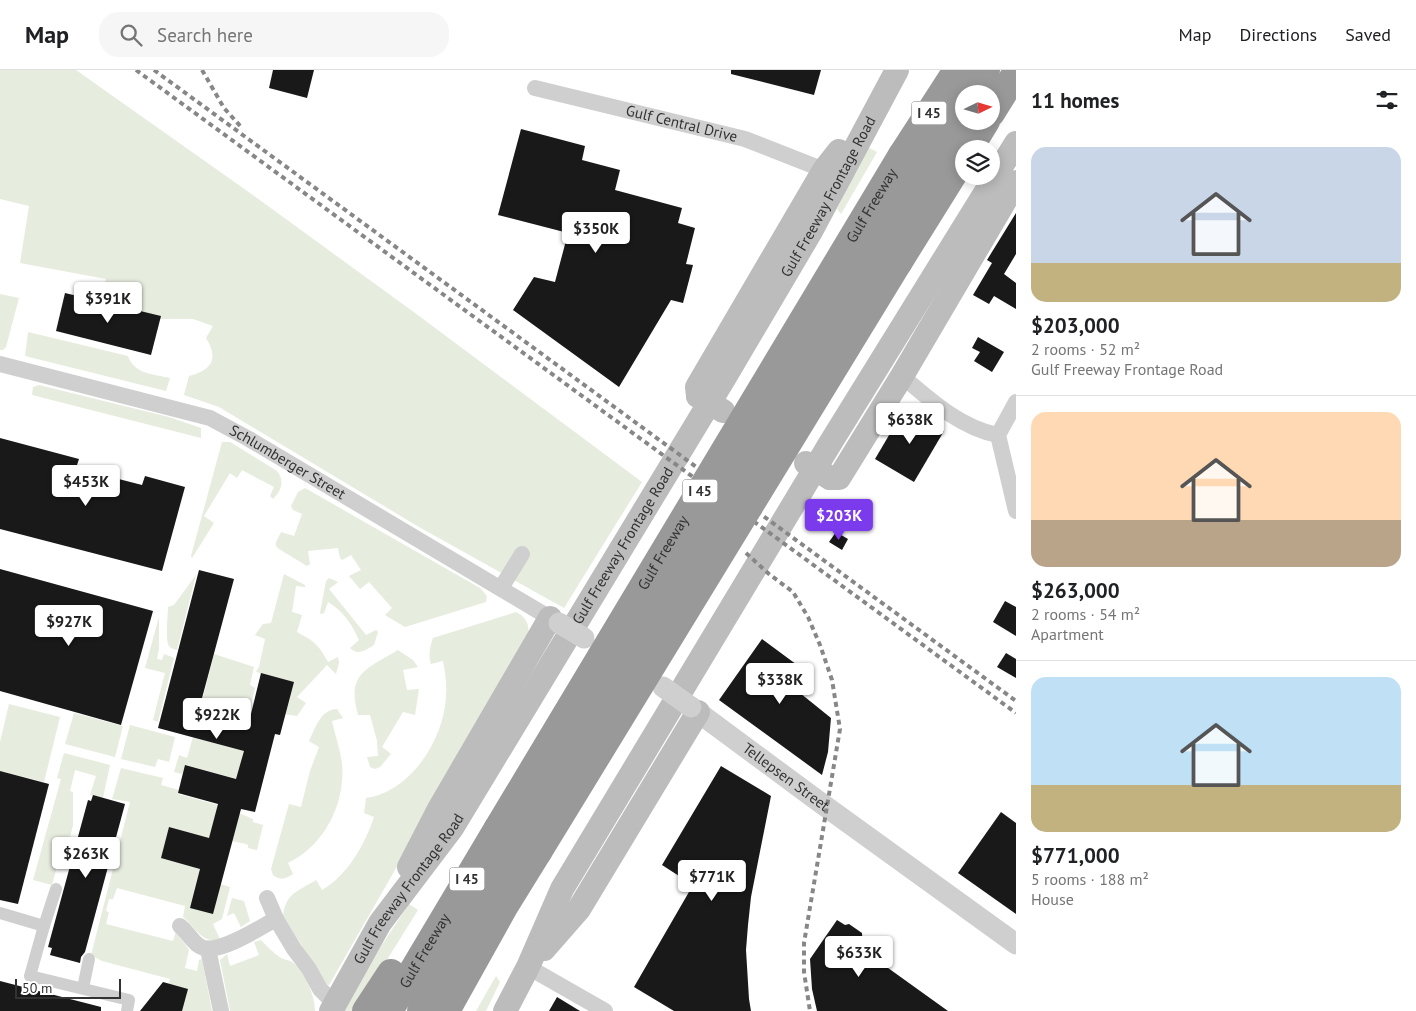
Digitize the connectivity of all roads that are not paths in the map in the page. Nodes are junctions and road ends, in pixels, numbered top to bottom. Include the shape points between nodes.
1 (957, 70) edge
2 (986, 70) edge
3 (1016, 73) edge
4 (891, 80) edge
5 (977, 85) edge
6 (535, 88) dead end
7 (1000, 99) edge
8 (955, 129) edge
9 (1016, 143) edge
10 (955, 163) edge
11 (824, 170) junction
12 (936, 177) junction
13 (1016, 182) edge
14 (0, 364) edge
15 (902, 376) junction
16 (1016, 402) edge
17 (998, 435) junction
18 (1016, 511) edge
19 (522, 554) dead end
20 (501, 588) junction
21 (555, 621) junction
22 (695, 709) junction
23 (518, 839) junction
24 (56, 889) dead end
25 (267, 898) dead end
26 (504, 907) junction
27 (0, 913) edge
28 (276, 919) junction
29 (380, 923) junction
30 (44, 926) junction
31 (180, 926) dead end
32 (436, 931) junction
33 (1016, 944) edge
34 (208, 949) junction
35 (89, 959) dead end
36 (528, 967) junction
37 (82, 988) junction
38 (333, 1007) edge
39 (127, 1011) edge
40 (221, 1011) edge
41 (366, 1011) edge
42 (389, 1011) edge
43 (421, 1011) edge
44 (446, 1011) edge
45 (454, 1011) edge
46 (505, 1011) edge
47 (605, 1011) edge

1 - 23 highway, Gulf Freeway / I 45, bridge via 902,155
2 - 5 highway
3 - 7 highway
4 - 11 main road
4 - 29 main road, Gulf Freeway Frontage Road via 810,233 452,828
6 - 11 street, Gulf Central Drive via 745,139
8 - 12 highway, Gulf Freeway
9 - 36 main road via 846,417 562,890
10 - 12 highway, Gulf Freeway
11 - 15 main road, bridge via 696,387 698,396 830,478 839,478
12 - 23 highway, Gulf Freeway, bridge
13 - 15 main road
14 - 20 street, Schlumberger Street via 210,418
15 - 17 street via 930,401 967,424
16 - 17 street
17 - 18 street
19 - 20 street
20 - 21 street, Schlumberger Street
21 - 22 street, Tellepsen Street, bridge
21 - 29 main road via 439,809
22 - 33 street, Tellepsen Street
22 - 36 main road via 579,909
23 - 26 highway, Gulf Freeway / I 45
23 - 32 highway, Gulf Freeway / I 45
23 - 43 highway, Gulf Freeway
24 - 30 street
25 - 28 street
26 - 44 highway, Gulf Freeway / I 45
26 - 45 highway
27 - 30 street
28 - 34 street via 232,942
28 - 38 street
29 - 38 main road, Gulf Freeway Frontage Road
30 - 37 street via 30,976
31 - 34 street via 199,946
32 - 41 highway via 394,969
32 - 42 highway, Gulf Freeway / I 45
34 - 40 street
35 - 37 street
36 - 46 main road
36 - 47 street
37 - 39 street via 130,1000

